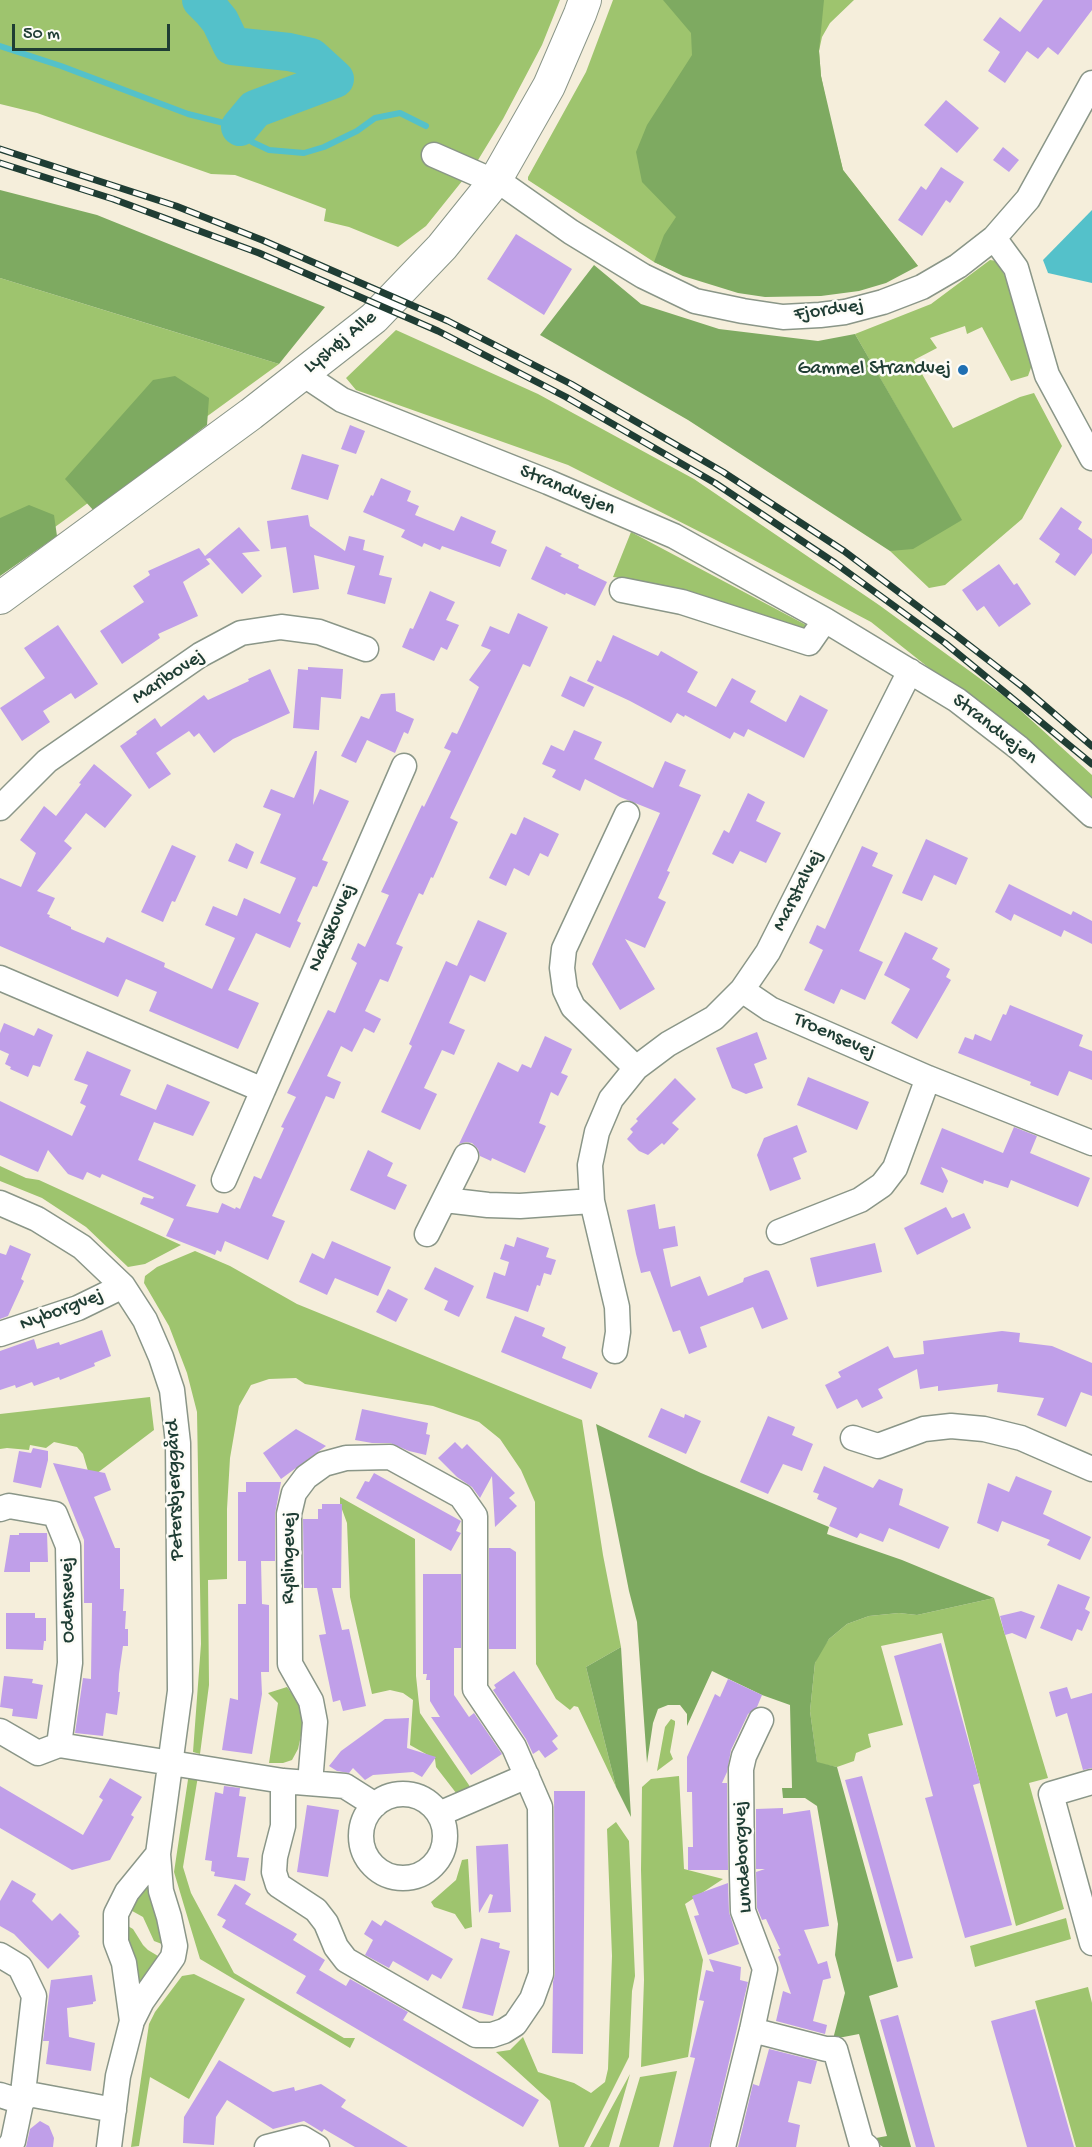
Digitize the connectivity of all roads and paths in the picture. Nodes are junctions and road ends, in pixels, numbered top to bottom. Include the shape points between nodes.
1 (585, 0) edge
2 (1092, 83) edge
3 (434, 155) dead end
4 (495, 181) junction
5 (994, 238) junction
6 (303, 374) junction
7 (1092, 458) edge
8 (622, 590) dead end
9 (0, 598) edge
10 (825, 620) junction
11 (366, 649) dead end
12 (910, 671) junction
13 (404, 766) dead end
14 (0, 807) edge
15 (627, 814) dead end
16 (1092, 815) edge
17 (0, 978) edge
18 (742, 990) junction
19 (636, 1068) junction
20 (928, 1078) junction
21 (263, 1090) junction
22 (1092, 1143) edge
23 (466, 1155) dead end
24 (224, 1180) dead end
25 (445, 1200) junction
26 (592, 1201) junction
27 (0, 1203) edge
28 (779, 1232) dead end
29 (428, 1234) dead end
30 (123, 1286) junction
31 (0, 1334) edge
32 (615, 1351) dead end
33 (853, 1438) dead end
34 (1092, 1469) edge
35 (0, 1509) edge
36 (761, 1720) dead end
37 (0, 1731) edge
38 (59, 1745) junction
39 (172, 1763) junction
40 (527, 1776) junction
41 (283, 1781) junction
42 (1092, 1782) edge
43 (310, 1783) junction
44 (375, 1805) junction
45 (439, 1814) junction
46 (158, 1854) junction
47 (1092, 1943) edge
48 (0, 1955) edge
49 (132, 2021) junction
50 (752, 2030) junction
51 (15, 2097) edge
52 (114, 2109) junction
53 (9, 2147) edge
54 (109, 2147) edge
55 (267, 2147) edge
56 (317, 2147) edge
57 (723, 2147) edge
58 (867, 2147) edge

1 - 4 street, Lyshøj Alle via 549,86
2 - 5 street, Fjordvej via 1028,199
3 - 4 street, Fjordvej
4 - 5 street, Fjordvej via 643,276 695,301 783,317 845,312 883,302 949,272
4 - 6 street, Lyshøj Alle via 442,247 374,318
5 - 7 street via 1016,268 1047,375
6 - 9 street, Lyshøj Alle
6 - 10 street, Strandvejen via 342,400 674,536
8 - 10 street via 682,602 809,643
10 - 12 street, Strandvejen
11 - 14 street, Maribovej via 318,632 281,627 241,633 200,655 47,761
12 - 16 street, Strandvejen via 957,700 1010,741
12 - 18 street, Marstalvej via 768,952
13 - 21 street, Nakskovvej
15 - 19 street via 564,949 562,968 565,990 573,1007
17 - 21 street
18 - 19 street, Marstalvej via 714,1018
18 - 20 street, Troensevej via 770,1009
19 - 26 street, Marstalvej via 611,1099 597,1132 591,1165
20 - 22 street, Troensevej
20 - 28 street via 895,1168 882,1185 860,1200
21 - 24 street, Nakskovvej
23 - 25 street
25 - 26 street via 520,1206
25 - 29 street
26 - 32 street, Marstalvej via 616,1307
27 - 30 street, Petersbjerggård via 37,1219 82,1247
30 - 31 street, Nyborgvej via 78,1308
30 - 39 street, Petersbjerggård via 145,1320 161,1357 172,1390 177,1433 180,1691
33 - 34 street via 878,1446 924,1430 951,1426 984,1429 1021,1438
35 - 38 street, Odensevej via 9,1506 55,1514 68,1546 70,1663
36 - 50 street, Lundeborgvej via 741,1769 743,1911 765,1969
37 - 38 street via 38,1753
38 - 39 street
39 - 41 street
39 - 46 street, Petersbjerggård
40 - 41 street, Ryslingevej via 540,1808 541,1974 532,1999 515,2024 492,2035 476,2035 346,1960 316,1910 278,1885 274,1872 283,1826
40 - 43 street, Ryslingevej via 514,1747 475,1689 475,1516 461,1496 390,1457 346,1458 324,1464 306,1477 294,1493 289,1514 290,1664 311,1701 315,1722
40 - 45 street
41 - 43 street
42 - 47 street via 1051,1794
43 - 44 street via 345,1786
44 - 45 street via 395,1794 410,1794 422,1798
44 - 45 street via 360,1836 368,1861 390,1877 420,1875 436,1863 445,1837
46 - 49 street, Petersbjerggård via 161,1891 175,1946 173,1957
46 - 49 street, Petersbjerggård via 127,1892 116,1914 116,1942 124,1962
48 - 51 street via 20,1968 34,1996
49 - 52 street, Petersbjerggård
50 - 57 street, Lundeborgvej
50 - 58 street via 835,2049 861,2142
51 - 52 street
51 - 53 street via 13,2141
52 - 54 street, Petersbjerggård
55 - 56 street via 302,2138

